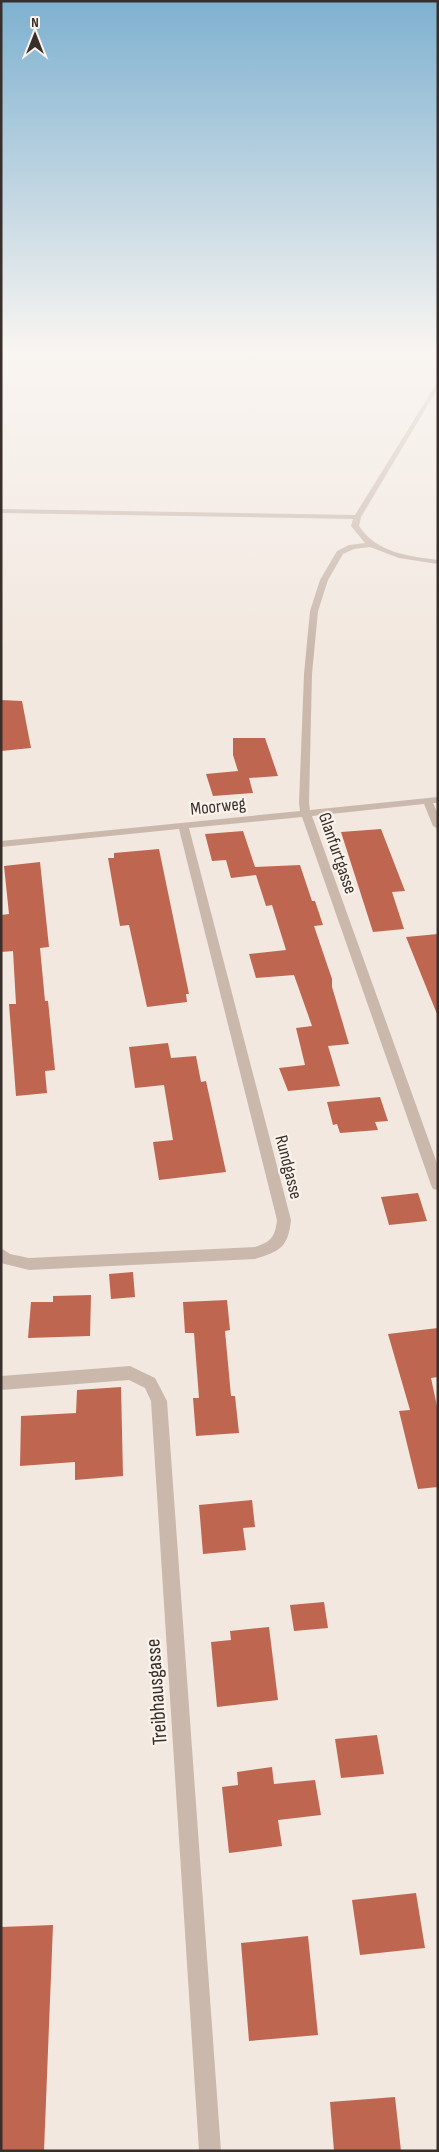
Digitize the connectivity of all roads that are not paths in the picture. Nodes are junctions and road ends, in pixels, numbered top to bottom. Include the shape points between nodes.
1 (398, 449) edge
2 (1, 511) edge
3 (357, 517) junction
4 (370, 545) junction
5 (438, 562) edge
6 (432, 801) edge
7 (306, 814) junction
8 (183, 826) junction
9 (438, 826) edge
10 (1, 844) edge
11 (438, 1186) edge
12 (1, 1254) edge
13 (1, 1383) edge
14 (210, 2151) edge

1 - 3 street
2 - 3 street
3 - 4 street via 355,526 361,538
4 - 5 street via 388,553
4 - 7 street, Glanfurtgasse via 340,552 324,580 314,611 308,674
6 - 7 street, Moorweg
6 - 9 street
7 - 8 street, Moorweg
7 - 11 street, Glanfurtgasse
8 - 10 street, Moorweg
8 - 12 street, Rundgasse via 284,1220 283,1237 275,1247 256,1253 29,1264 6,1259
13 - 14 street, Treibhausgasse via 130,1373 150,1383 159,1401

